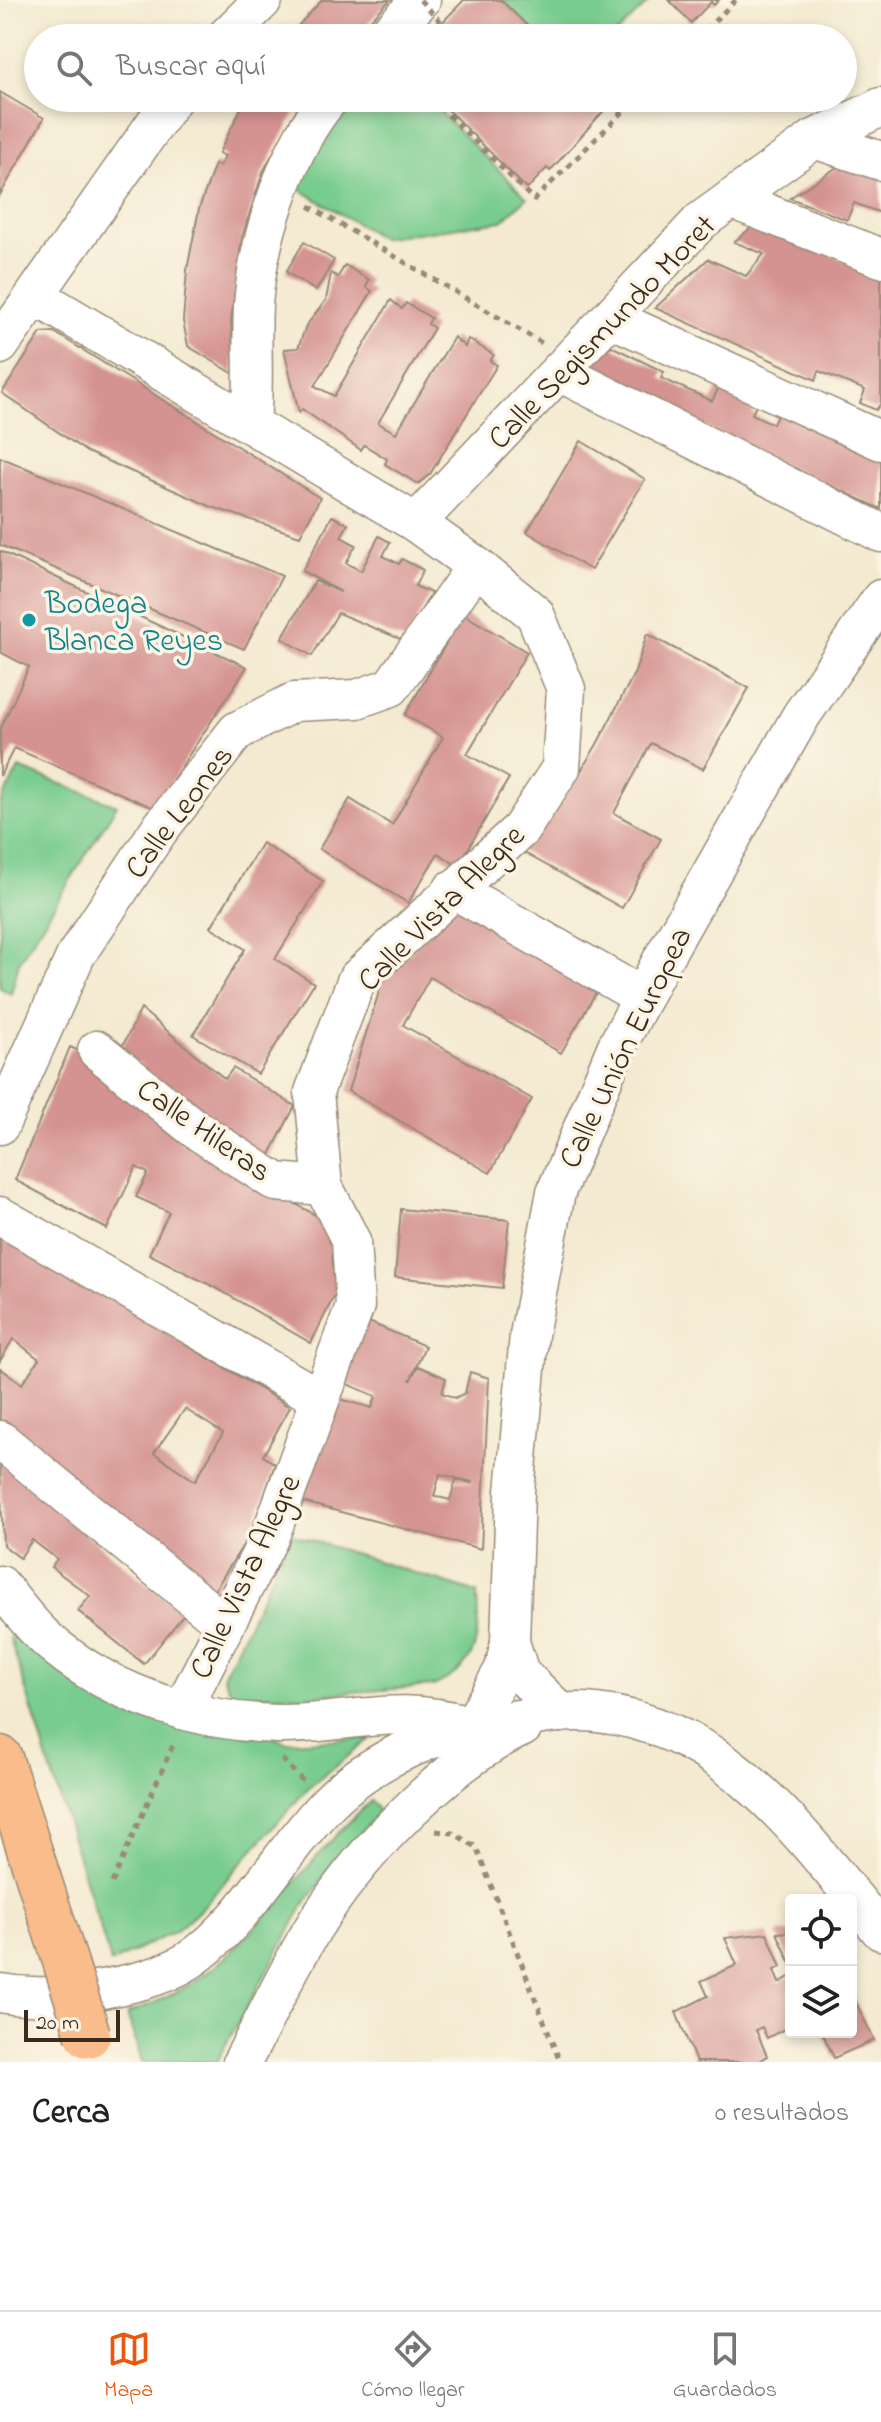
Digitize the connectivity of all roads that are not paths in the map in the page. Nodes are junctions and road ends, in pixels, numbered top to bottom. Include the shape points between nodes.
1 (263, 0) edge
2 (427, 8) edge
3 (239, 24) edge
4 (404, 24) edge
5 (881, 107) edge
6 (163, 112) edge
7 (321, 112) edge
8 (814, 139) junction
9 (881, 161) edge
10 (731, 199) junction
11 (881, 258) edge
12 (36, 296) junction
13 (611, 318) junction
14 (0, 345) edge
15 (553, 359) junction
16 (251, 422) junction
17 (881, 441) edge
18 (416, 523) junction
19 (881, 533) edge
20 (476, 566) junction
21 (881, 599) edge
22 (453, 889) junction
23 (643, 997) junction
24 (97, 1050) dead end
25 (4, 1102) edge
26 (323, 1186) junction
27 (0, 1216) edge
28 (319, 1398) junction
29 (0, 1440) edge
30 (0, 1585) edge
31 (225, 1624) junction
32 (510, 1642) junction
33 (561, 1713) junction
34 (179, 1723) junction
35 (472, 1726) junction
36 (1, 1761) edge
37 (881, 1931) edge
38 (0, 1993) edge
39 (92, 2049) edge
40 (242, 2062) edge

1 - 3 street
2 - 4 street
5 - 8 street, Calle Segismundo Moret
6 - 12 street
7 - 16 street via 295,155 272,211 253,303
8 - 9 street
8 - 10 street, Calle Segismundo Moret
10 - 11 street
10 - 13 street, Calle Segismundo Moret via 701,221
12 - 14 street
12 - 16 street, Calle Vista Alegre
13 - 15 street, Calle Segismundo Moret
13 - 17 street
15 - 18 street, Calle Segismundo Moret
15 - 19 street
16 - 18 street, Calle Vista Alegre
18 - 20 street, Calle Vista Alegre
20 - 22 street, Calle Vista Alegre via 535,614 566,689 561,768 521,829
20 - 25 street, Calle Leones via 391,687 357,699 294,702 237,731 159,830 76,955
21 - 23 street, Calle Unión Europea via 801,716
22 - 23 street
22 - 26 street, Calle Vista Alegre via 357,979 314,1092
23 - 32 street, Calle Unión Europea via 556,1192 529,1335 515,1492
24 - 26 street, Calle Hileras via 195,1129 276,1182
26 - 28 street, Calle Vista Alegre via 351,1241 355,1306
27 - 28 street
28 - 31 street, Calle Vista Alegre via 270,1536
29 - 31 street
30 - 34 street via 56,1648
31 - 34 street, Calle Vista Alegre
32 - 33 street, Calle Unión Europea via 520,1673
32 - 35 street, Calle Unión Europea via 504,1669
33 - 35 street
33 - 37 street via 597,1713 643,1723 695,1742 739,1770 782,1812
33 - 40 street via 481,1751 405,1816 321,1917
34 - 35 street via 221,1719 279,1724 407,1713
35 - 38 street via 370,1770 329,1802 235,1917 188,1961 131,1984 61,1997
36 - 39 main road, bridge

